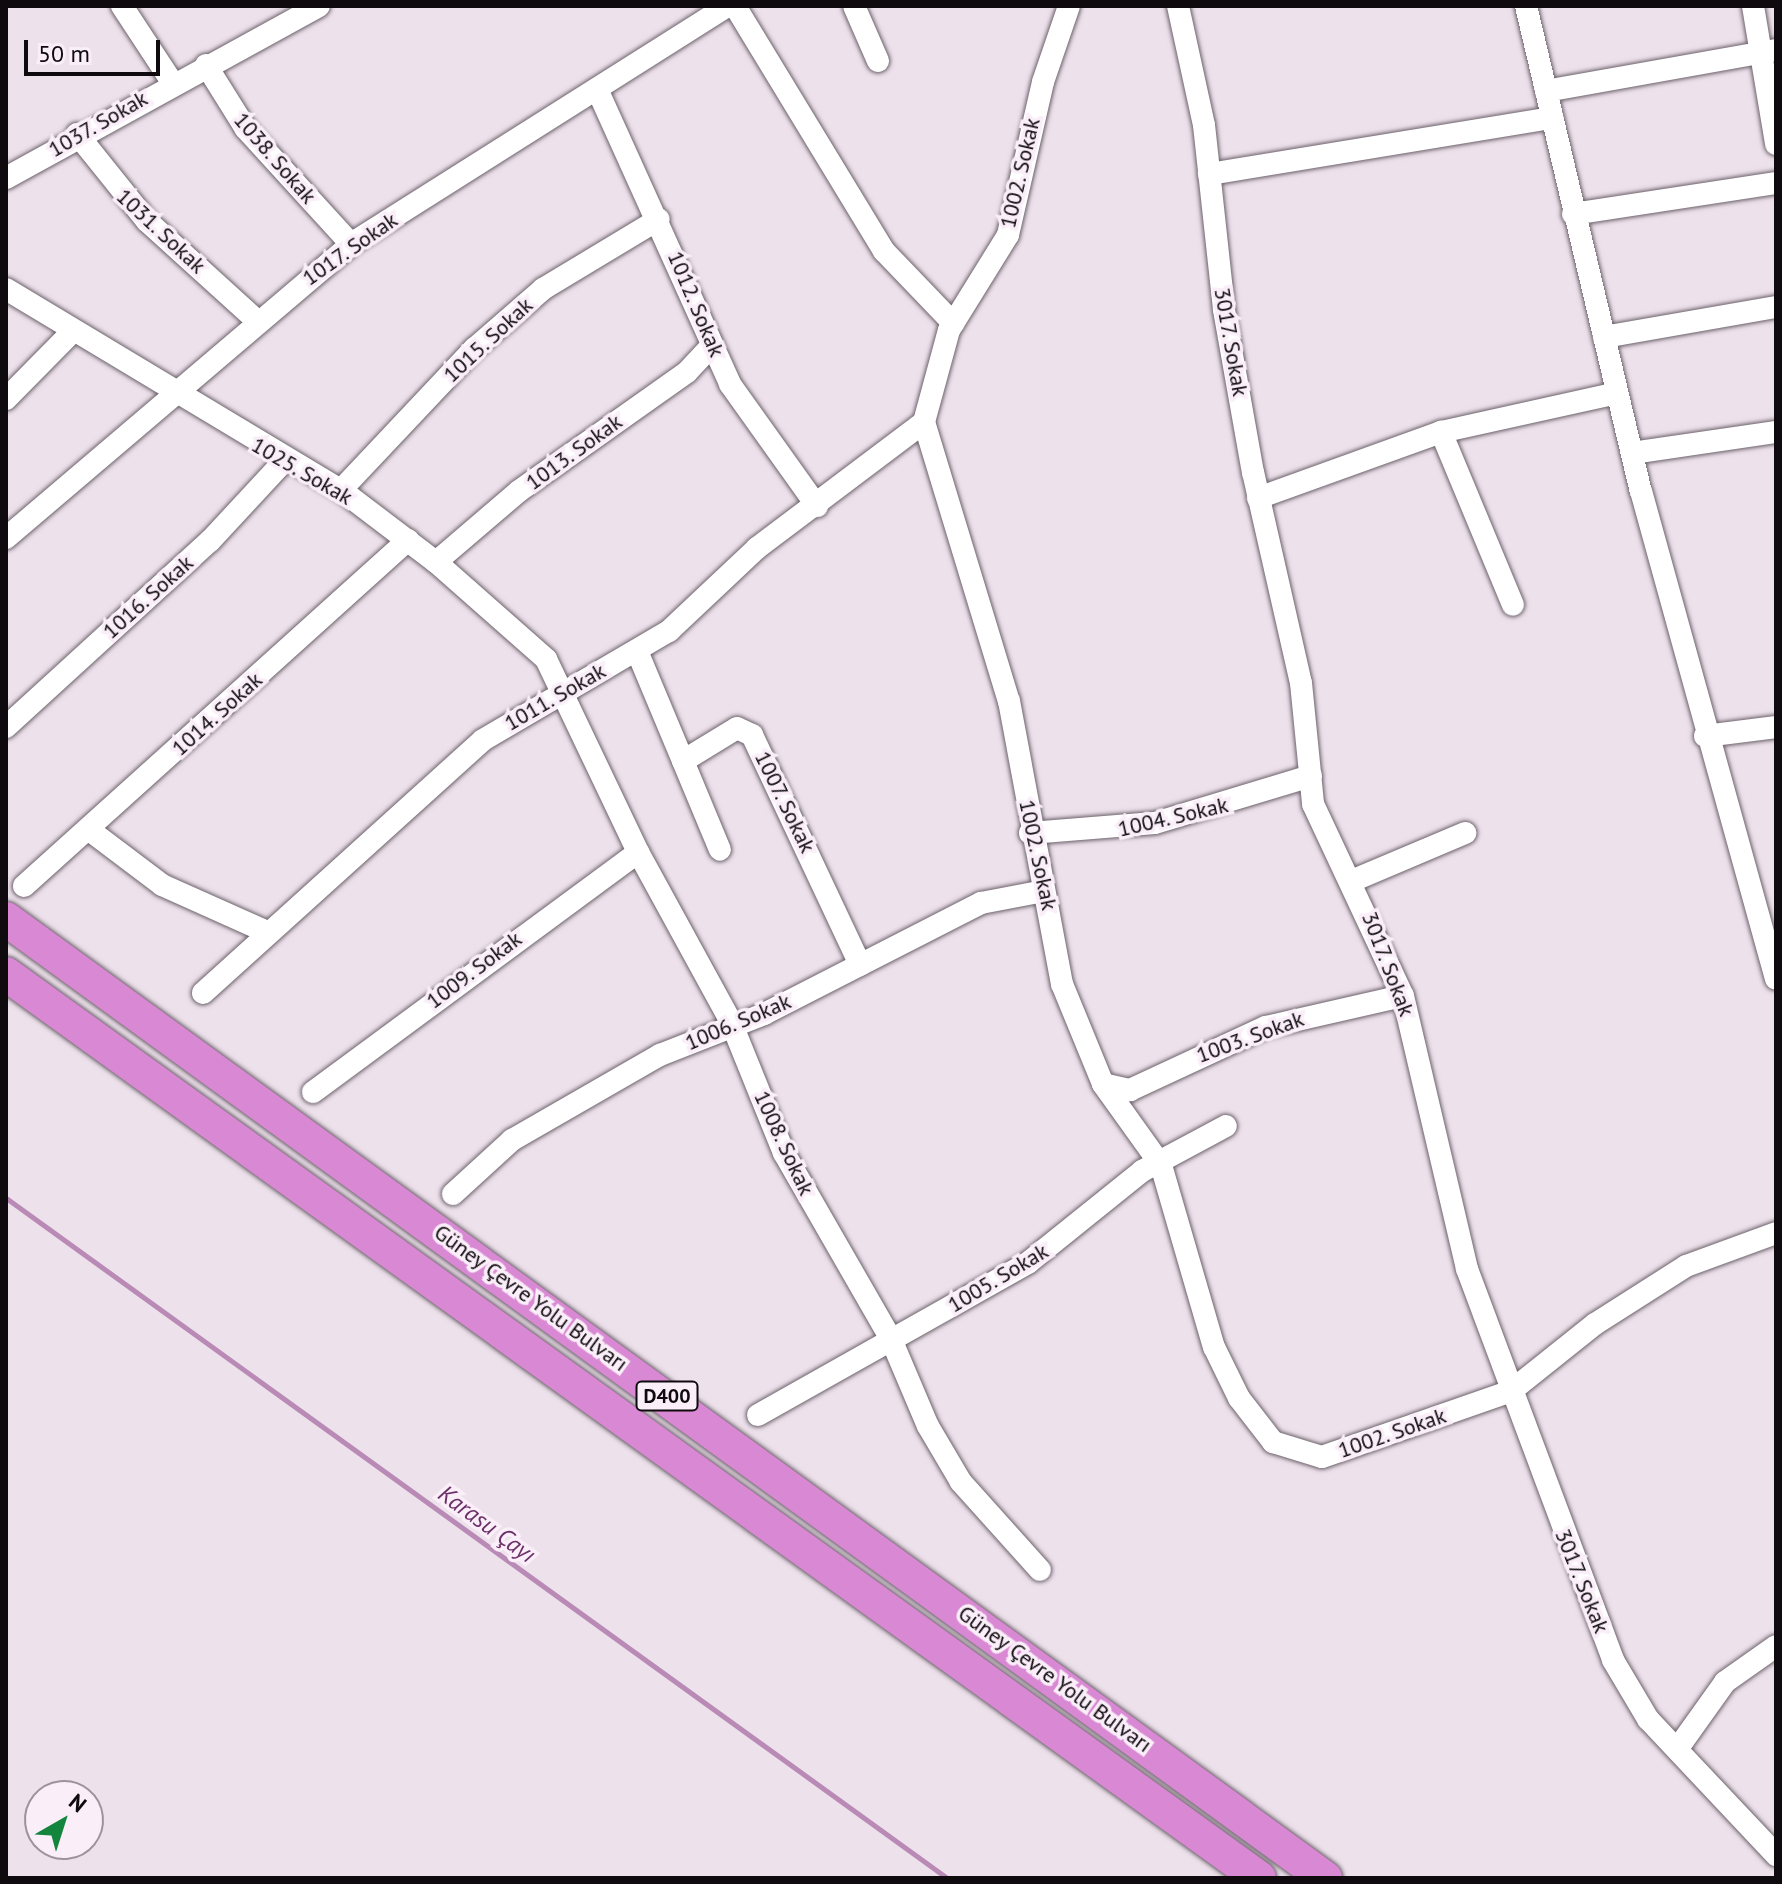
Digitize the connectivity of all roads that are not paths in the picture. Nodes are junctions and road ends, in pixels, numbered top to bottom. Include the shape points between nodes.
1 (122, 6) edge
2 (319, 6) edge
3 (728, 6) edge
4 (735, 6) edge
5 (854, 6) edge
6 (1069, 6) edge
7 (1178, 6) edge
8 (1526, 6) edge
9 (1753, 6) edge
10 (286, 13) edge
11 (1769, 51) edge
12 (878, 61) dead end
13 (206, 65) junction
14 (172, 82) junction
15 (597, 89) junction
16 (1546, 91) junction
17 (1552, 118) junction
18 (77, 134) junction
19 (1776, 144) edge
20 (1209, 174) junction
21 (6, 178) edge
22 (1776, 183) edge
23 (1573, 214) junction
24 (659, 219) junction
25 (351, 244) junction
26 (6, 289) edge
27 (1776, 307) edge
28 (255, 319) junction
29 (953, 323) junction
30 (71, 333) junction
31 (1604, 337) junction
32 (712, 345) junction
33 (1617, 393) junction
34 (175, 397) junction
35 (6, 399) edge
36 (924, 422) junction
37 (1441, 432) junction
38 (1776, 432) edge
39 (1632, 453) junction
40 (284, 461) junction
41 (341, 490) junction
42 (1258, 498) junction
43 (817, 506) junction
44 (6, 538) edge
45 (408, 540) junction
46 (436, 562) junction
47 (1513, 605) dead end
48 (637, 651) junction
49 (567, 692) junction
50 (6, 727) edge
51 (1776, 727) edge
52 (1705, 736) junction
53 (683, 761) junction
54 (1311, 776) junction
55 (88, 829) junction
56 (1030, 833) junction
57 (1465, 833) dead end
58 (720, 850) dead end
59 (638, 852) junction
60 (1354, 880) junction
61 (24, 886) dead end
62 (1044, 891) junction
63 (6, 919) edge
64 (265, 931) junction
65 (860, 965) junction
66 (6, 974) edge
67 (1776, 979) edge
68 (203, 993) dead end
69 (1403, 996) junction
70 (731, 1022) junction
71 (1103, 1084) junction
72 (313, 1092) dead end
73 (1226, 1126) dead end
74 (1161, 1165) junction
75 (453, 1194) dead end
76 (1776, 1233) edge
77 (891, 1339) junction
78 (1511, 1391) junction
79 (758, 1415) dead end
80 (1040, 1570) dead end
81 (1776, 1646) edge
82 (1678, 1748) junction
83 (1776, 1855) edge
84 (1259, 1878) edge
85 (1325, 1878) edge

1 - 14 street
2 - 10 street, 1037. Sokak
3 - 15 street, 1017. Sokak
4 - 29 street via 884,251
5 - 12 street
6 - 29 street, 1002. Sokak via 1043,82 1008,235
7 - 20 street, 3017. Sokak
8 - 16 street
9 - 11 street
10 - 13 street, 1037. Sokak
11 - 16 street
11 - 19 street
13 - 14 street, 1037. Sokak
13 - 25 street, 1038. Sokak via 246,129
14 - 18 street, 1037. Sokak
15 - 24 street, 1012. Sokak
15 - 25 street, 1017. Sokak
16 - 17 street
17 - 20 street
17 - 23 street
18 - 21 street, 1037. Sokak
18 - 28 street, 1031. Sokak via 147,221
20 - 42 street, 3017. Sokak via 1224,310
22 - 23 street
23 - 31 street
24 - 32 street, 1012. Sokak
24 - 41 street, 1015. Sokak via 543,289 475,348
25 - 28 street, 1017. Sokak
26 - 30 street, 1025. Sokak
27 - 31 street
28 - 34 street, 1017. Sokak
29 - 36 street, 1002. Sokak
30 - 34 street, 1025. Sokak
30 - 35 street
31 - 33 street
32 - 43 street, 1012. Sokak via 752,421
32 - 46 street, 1013. Sokak via 687,372 508,500
33 - 37 street
33 - 39 street
34 - 40 street, 1025. Sokak
34 - 44 street, 1017. Sokak
36 - 43 street, 1011. Sokak
36 - 56 street, 1002. Sokak via 1009,701
37 - 42 street
37 - 47 street
38 - 39 street
39 - 52 street
40 - 41 street, 1025. Sokak
40 - 50 street, 1016. Sokak via 210,541
41 - 45 street, 1025. Sokak
42 - 54 street, 3017. Sokak via 1301,683
43 - 48 street, 1011. Sokak via 757,548 691,615
45 - 46 street, 1025. Sokak
45 - 55 street, 1014. Sokak
46 - 49 street, 1025. Sokak via 532,642
48 - 49 street, 1011. Sokak
48 - 53 street
49 - 59 street, 1008. Sokak
49 - 64 street, 1011. Sokak via 483,740
51 - 52 street
52 - 67 street
53 - 58 street
53 - 65 street, 1007. Sokak via 746,728
54 - 56 street, 1004. Sokak via 1155,823
54 - 60 street, 3017. Sokak via 1313,804
55 - 61 street, 1014. Sokak
55 - 64 street via 162,885
56 - 62 street, 1002. Sokak
57 - 60 street
59 - 70 street, 1008. Sokak
59 - 72 street, 1009. Sokak
60 - 69 street, 3017. Sokak
62 - 65 street, 1006. Sokak via 981,903
62 - 71 street, 1002. Sokak via 1062,984
63 - 85 highway, Güney Çevre Yolu Bulvarı / D400
64 - 68 street, 1011. Sokak
65 - 70 street, 1006. Sokak
66 - 84 highway, Güney Çevre Yolu Bulvarı / D400
69 - 71 street, 1003. Sokak via 1281,1022 1130,1090
69 - 78 street, 3017. Sokak via 1456,1233
70 - 75 street, 1006. Sokak via 512,1140
70 - 77 street, 1008. Sokak via 784,1153
71 - 74 street, 1002. Sokak
73 - 74 street, 1005. Sokak
74 - 77 street, 1005. Sokak via 1142,1171 1055,1246
74 - 78 street, 1002. Sokak via 1214,1347 1273,1442 1322,1457
76 - 78 street, 1002. Sokak via 1686,1266 1595,1324
77 - 79 street, 1005. Sokak
77 - 80 street, 1008. Sokak via 961,1482
78 - 82 street, 3017. Sokak via 1624,1682
81 - 82 street via 1725,1682
82 - 83 street, 3017. Sokak

